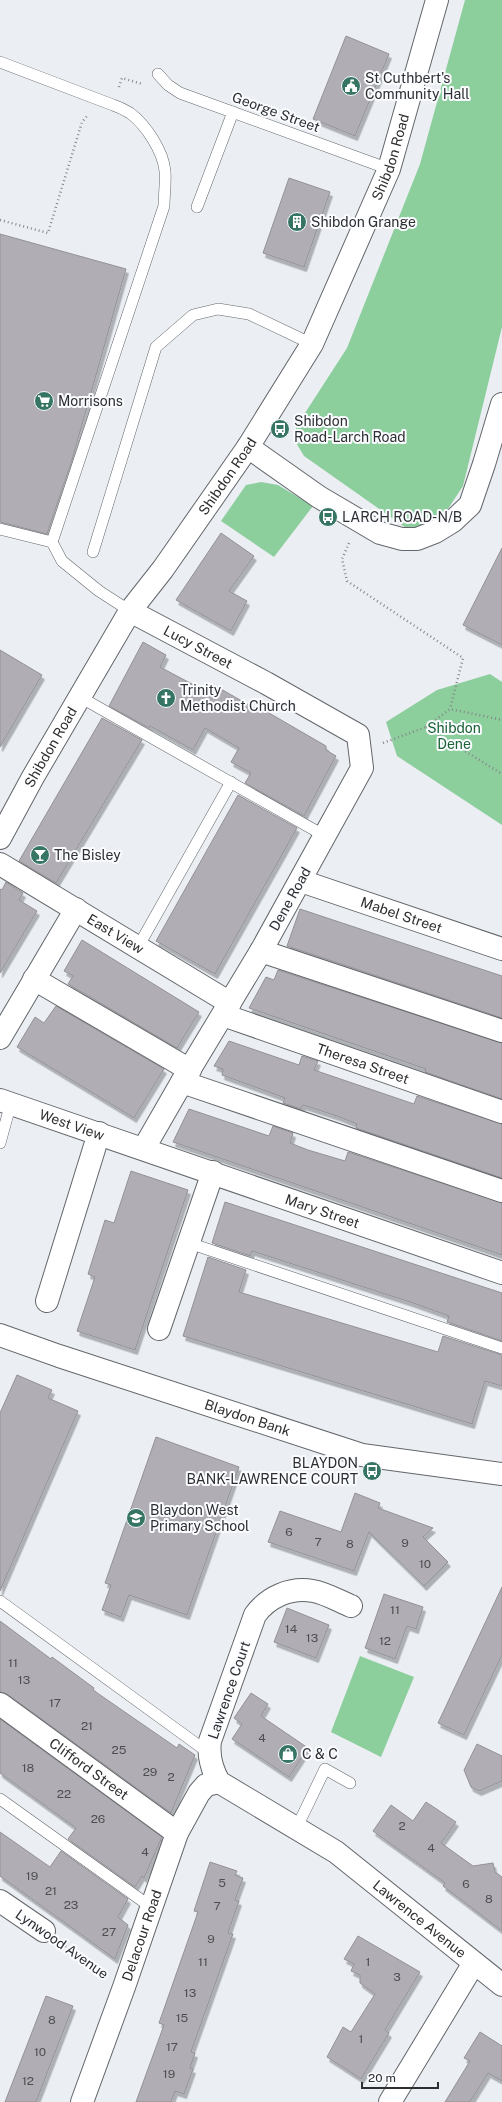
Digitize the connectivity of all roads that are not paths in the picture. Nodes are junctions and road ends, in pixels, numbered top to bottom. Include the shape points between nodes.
1 (437, 0) edge
2 (0, 62) edge
3 (158, 74) road end
4 (233, 112) junction
5 (389, 169) junction
6 (197, 207) dead end
7 (312, 344) junction
8 (502, 404) edge
9 (248, 446) junction
10 (0, 529) edge
11 (52, 542) junction
12 (93, 552) dead end
13 (130, 611) junction
14 (266, 683) joint
15 (80, 697) junction
16 (231, 782) junction
17 (326, 836) junction
18 (0, 838) edge
19 (0, 864) edge
20 (301, 881) junction
21 (76, 909) junction
22 (138, 947) junction
23 (502, 949) edge
24 (262, 951) junction
25 (34, 979) junction
26 (227, 1009) junction
27 (502, 1031) edge
28 (0, 1038) edge
29 (186, 1076) junction
30 (6, 1101) edge
31 (502, 1112) edge
32 (99, 1133) junction
33 (0, 1143) edge
34 (144, 1148) junction
35 (213, 1172) junction
36 (502, 1191) edge
37 (189, 1243) junction
38 (502, 1273) edge
39 (47, 1302) dead end
40 (159, 1328) dead end
41 (2, 1339) edge
42 (502, 1348) edge
43 (502, 1474) edge
44 (0, 1601) edge
45 (351, 1606) dead end
46 (0, 1704) edge
47 (209, 1753) junction
48 (219, 1782) junction
49 (350, 1783) dead end
50 (0, 1799) edge
51 (297, 1827) junction
52 (177, 1833) junction
53 (0, 1901) edge
54 (151, 1908) junction
55 (44, 1931) road end
56 (474, 1962) junction
57 (502, 1985) edge
58 (82, 2102) edge
59 (390, 2102) edge

1 - 5 street, Shibdon Road
2 - 11 lane via 129,112 151,138 165,170 164,206
3 - 4 lane, George Street via 168,85 180,92
4 - 5 lane, George Street
4 - 6 lane
5 - 7 street, Shibdon Road
7 - 9 street, Shibdon Road
7 - 12 lane via 249,314 218,310 193,315 156,347
8 - 9 street via 470,505 453,521 417,539 402,539 380,533 319,497
9 - 13 street, Shibdon Road via 163,569
10 - 11 lane
11 - 13 lane via 62,561 99,591
13 - 14 street, Lucy Street
13 - 15 street, Shibdon Road
14 - 17 street, Dene Road via 358,735 362,768
15 - 16 lane
15 - 18 street, Shibdon Road
16 - 17 lane
16 - 22 lane
17 - 20 street, Dene Road
19 - 21 street, East View
20 - 23 street, Mabel Street
20 - 24 street, Dene Road
21 - 22 street, East View
21 - 25 street
22 - 26 street, East View
24 - 26 street, Dene Road
24 - 27 street
25 - 28 street
25 - 29 street
26 - 29 street, Dene Road
26 - 31 street, Theresa Street
29 - 34 street, Dene Road
29 - 36 street
30 - 32 street, West View
30 - 33 lane
32 - 34 street, West View
32 - 39 street
34 - 35 street, Mary Street
35 - 37 street
35 - 38 street, Mary Street
37 - 40 street
37 - 42 lane
41 - 43 street, Blaydon Bank via 362,1455
44 - 47 lane
45 - 47 street, Lawrence Court via 314,1591 300,1590 274,1597 263,1604 255,1615 210,1741
46 - 52 street, Clifford Street
47 - 48 street, Lawrence Court via 212,1770
48 - 51 street
48 - 52 street, Delacour Road via 206,1785 199,1793
49 - 51 lane via 325,1770
50 - 54 lane
51 - 56 street, Lawrence Avenue via 336,1852
52 - 54 street, Delacour Road
53 - 55 street, Lynwood Avenue
54 - 58 street, Delacour Road
56 - 57 street, Lawrence Avenue
56 - 59 street

